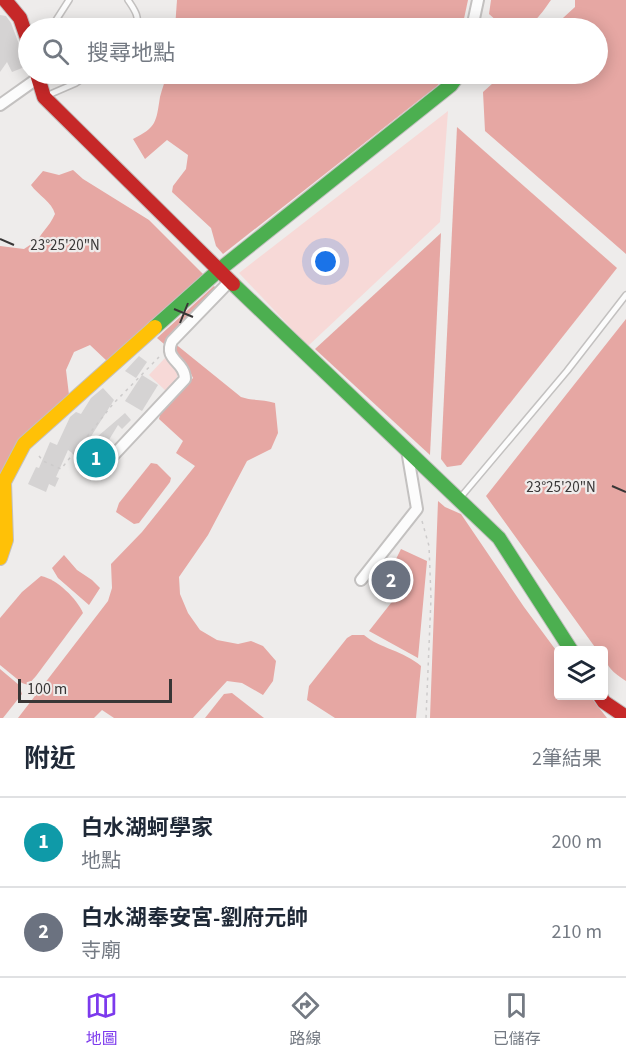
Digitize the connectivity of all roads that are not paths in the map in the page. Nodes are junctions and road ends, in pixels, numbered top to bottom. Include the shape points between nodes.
1 (6, 0) edge
2 (69, 0) edge
3 (128, 0) edge
4 (478, 0) edge
5 (21, 18) edge
6 (57, 18) edge
7 (138, 18) edge
8 (474, 18) edge
9 (27, 84) edge
10 (40, 84) edge
11 (74, 84) edge
12 (452, 84) edge
13 (44, 97) junction
14 (0, 105) edge
15 (219, 270) junction
16 (230, 281) junction
17 (626, 295) edge
18 (407, 450) junction
19 (109, 460) dead end
20 (459, 500) junction
21 (0, 558) edge
22 (361, 580) dead end
23 (568, 646) edge
24 (603, 700) edge
25 (603, 700) edge
26 (604, 700) edge
27 (626, 712) edge
28 (626, 717) edge
29 (618, 718) edge

1 - 5 street
2 - 6 lane
3 - 7 lane
4 - 8 street
9 - 14 street
10 - 13 street
11 - 13 lane
12 - 15 street
13 - 15 street
15 - 16 street
15 - 21 street via 24,444 4,481 7,530
16 - 18 street
16 - 19 street via 170,344 169,354 185,379
17 - 20 lane
18 - 20 street
18 - 22 street via 417,509
20 - 23 street via 499,538
24 - 28 street
25 - 29 street
26 - 27 street

